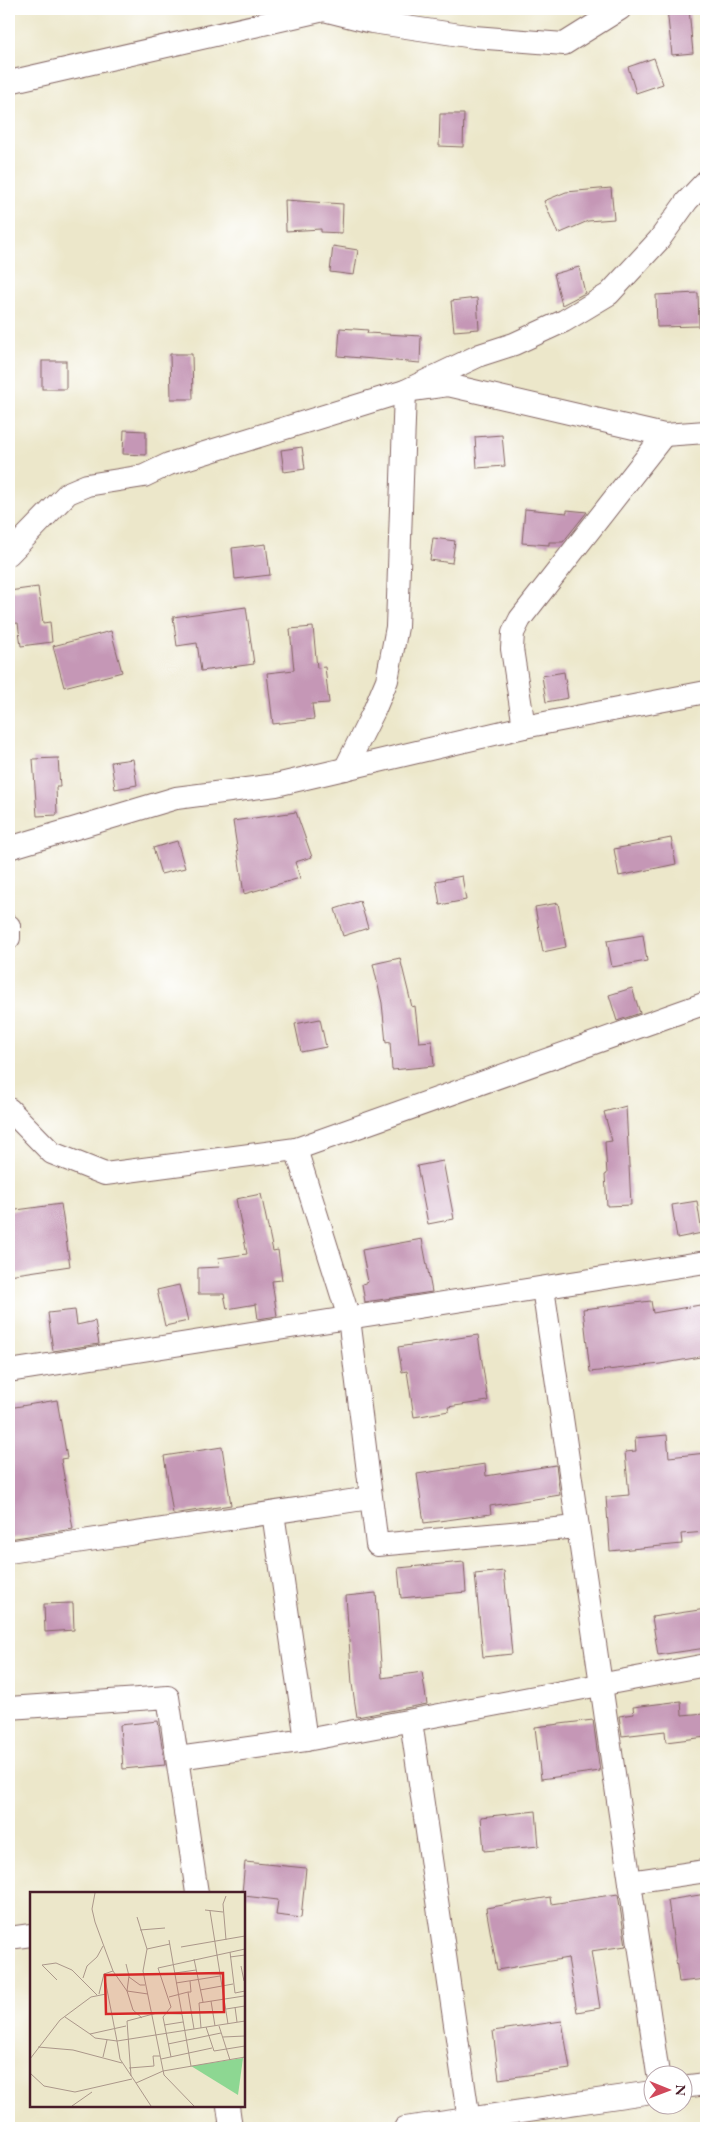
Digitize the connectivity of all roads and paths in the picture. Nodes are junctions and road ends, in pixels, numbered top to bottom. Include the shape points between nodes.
1 (620, 9) edge
2 (372, 15) edge
3 (9, 82) edge
4 (706, 181) edge
5 (405, 391) junction
6 (706, 432) edge
7 (664, 435) junction
8 (9, 554) edge
9 (706, 692) edge
10 (524, 727) junction
11 (345, 769) junction
12 (9, 848) edge
13 (9, 926) edge
14 (9, 938) edge
15 (706, 1003) edge
16 (9, 1109) edge
17 (296, 1149) junction
18 (706, 1262) edge
19 (544, 1288) junction
20 (349, 1318) junction
21 (9, 1371) edge
22 (370, 1498) junction
23 (273, 1513) junction
24 (578, 1527) junction
25 (9, 1552) edge
26 (706, 1665) edge
27 (601, 1685) junction
28 (9, 1708) edge
29 (411, 1721) junction
30 (306, 1740) junction
31 (178, 1758) junction
32 (706, 1871) edge
33 (630, 1882) junction
34 (197, 1892) edge
35 (30, 1935) edge
36 (9, 1938) edge
37 (657, 2064) edge
38 (706, 2084) edge
39 (692, 2086) edge
40 (642, 2094) edge
41 (228, 2107) edge
42 (469, 2124) edge
43 (231, 2128) edge
44 (405, 2128) edge

1 - 2 street via 564,44 474,37
2 - 3 street via 324,10
4 - 5 street via 659,240 609,294 564,321 514,344 480,355
5 - 7 street via 448,385
5 - 8 street via 169,464 144,476 87,485 68,492
5 - 11 street via 397,627 387,680
6 - 7 street
7 - 10 street via 520,619 512,649
9 - 10 street
10 - 11 street
11 - 12 street via 276,785 176,798
13 - 14 street
15 - 17 street
16 - 17 street via 52,1153 105,1174
17 - 20 street
18 - 19 street
19 - 20 street
19 - 24 street
20 - 21 street
20 - 22 street
22 - 23 street
22 - 24 street via 377,1546
23 - 25 street
23 - 30 street
24 - 27 street
26 - 27 street
27 - 29 street
27 - 33 street
28 - 31 street via 168,1697
29 - 30 street
29 - 42 street
30 - 31 street
31 - 34 street
32 - 33 street
33 - 37 street
35 - 36 street
38 - 39 street
40 - 42 street
41 - 43 street
42 - 44 street

